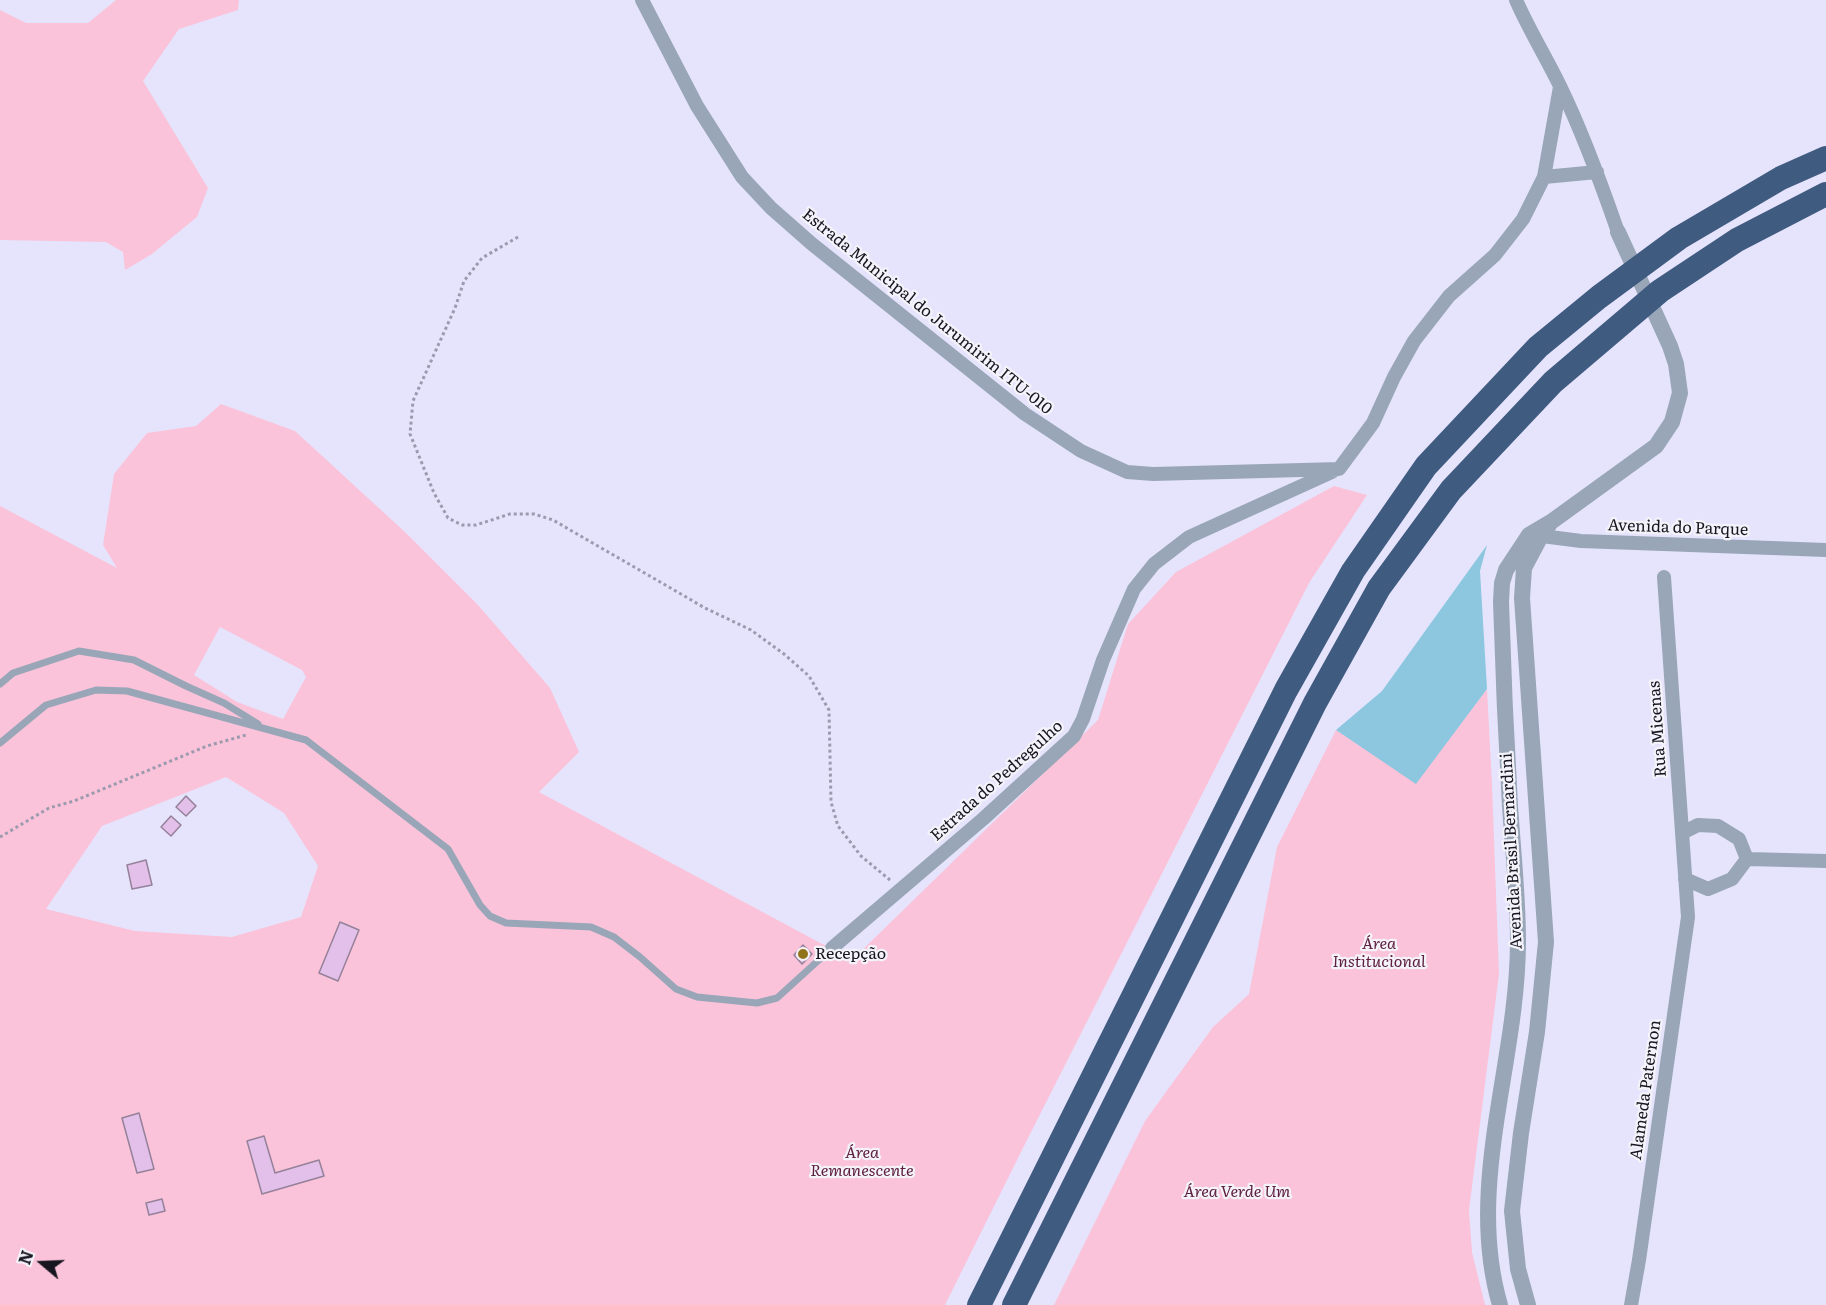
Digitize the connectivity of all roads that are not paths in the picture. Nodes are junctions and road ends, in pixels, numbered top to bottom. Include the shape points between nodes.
1 (642, 0) edge
2 (1516, 0) edge
3 (1560, 87) junction
4 (1826, 159) edge
5 (1597, 172) junction
6 (1544, 177) junction
7 (1826, 194) edge
8 (1618, 232) joint
9 (1339, 469) junction
10 (1535, 535) junction
11 (1826, 550) edge
12 (1665, 577) dead end
13 (0, 673) edge
14 (13, 674) junction
15 (0, 684) edge
16 (267, 729) junction
17 (0, 743) edge
18 (1682, 833) junction
19 (1747, 859) junction
20 (1826, 861) edge
21 (1685, 879) junction
22 (832, 948) joint
23 (979, 1305) edge
24 (1014, 1305) edge
25 (1500, 1305) edge
26 (1528, 1305) edge
27 (1631, 1305) edge

1 - 9 street, Estrada Municipal do Jurumirim ITU-010 via 697,106 742,177 813,244 1025,414 1081,451 1127,472
2 - 3 street
3 - 5 street
3 - 6 street
4 - 23 highway via 1781,178 1678,238 1599,297 1538,347 1426,466 1353,572 1286,690
5 - 6 street
5 - 8 street
6 - 9 street via 1523,219 1496,255 1449,296 1414,341 1373,423
7 - 24 highway via 1737,240 1660,291 1553,382 1451,490 1379,588 1315,703
8 - 10 street, Avenida Brasil Bernardini via 1670,346 1680,393 1672,422 1656,446
9 - 22 street, Estrada do Pedregulho via 1189,537 1154,564 1134,589 1074,736
10 - 11 street, Avenida do Parque via 1581,541
10 - 25 street, Avenida Brasil Bernardini via 1506,570 1501,602 1518,941 1487,1216
10 - 26 street, Avenida Brasil Bernardini via 1524,568 1522,598 1546,942 1512,1211 1518,1269
12 - 18 street, Rua Micenas
13 - 14 lane
14 - 15 lane
14 - 16 lane via 80,651 134,660 224,703
16 - 17 lane via 127,691 96,690 46,705
16 - 22 lane via 306,740 448,849 490,916 506,923 591,927 614,937 676,989 697,997 757,1003 777,998
18 - 19 street via 1698,825 1718,826 1739,839
18 - 21 street, Rua Micenas
19 - 20 street
19 - 21 street via 1732,879 1708,889
21 - 27 street, Alameda Paternon via 1688,917

